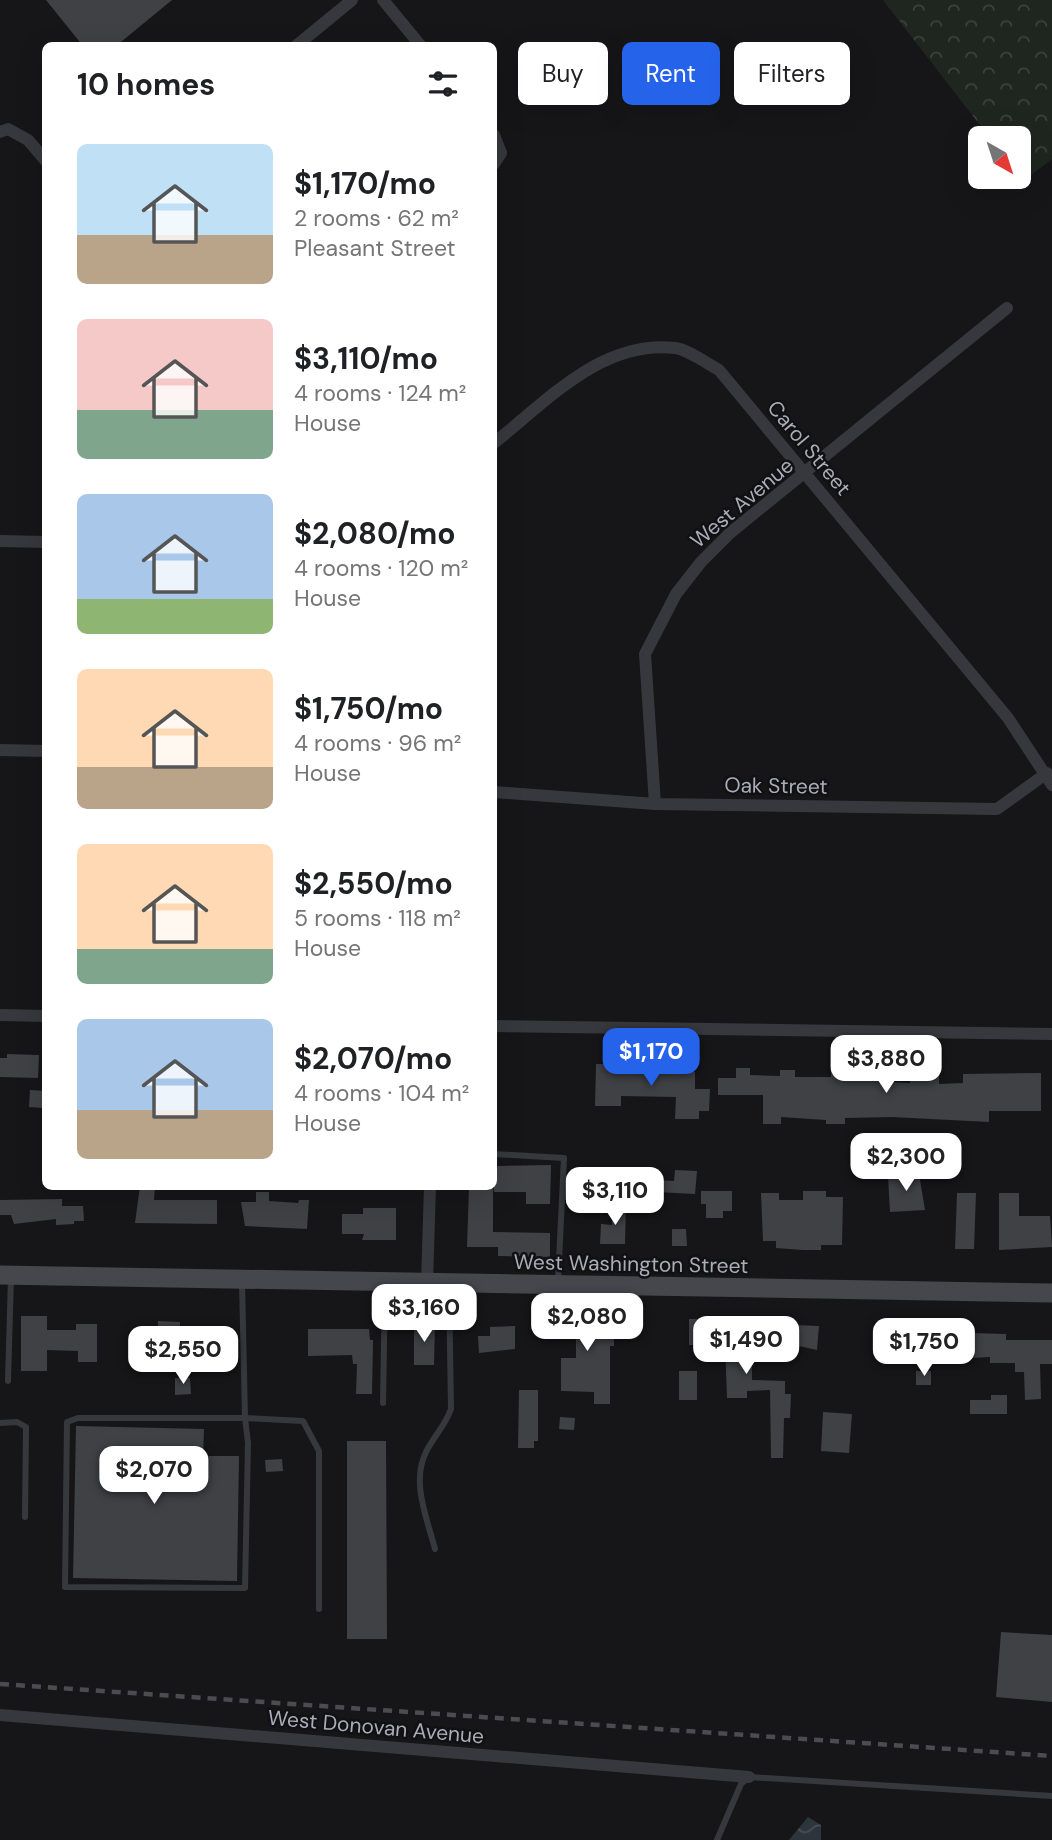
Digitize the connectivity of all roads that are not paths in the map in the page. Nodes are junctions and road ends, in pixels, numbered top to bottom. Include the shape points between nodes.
1 (352, 0) edge
2 (383, 0) edge
3 (301, 42) edge
4 (418, 42) edge
5 (4, 130) edge
6 (42, 156) edge
7 (1007, 309) dead end
8 (497, 441) edge
9 (806, 474) junction
10 (0, 541) edge
11 (42, 542) edge
12 (0, 750) edge
13 (42, 751) edge
14 (1049, 779) edge
15 (497, 792) edge
16 (655, 804) junction
17 (0, 1015) edge
18 (42, 1016) edge
19 (497, 1026) edge
20 (1052, 1034) edge
21 (497, 1154) edge
22 (430, 1190) edge
23 (6, 1275) edge
24 (242, 1280) junction
25 (385, 1283) junction
26 (427, 1283) junction
27 (449, 1284) junction
28 (558, 1285) junction
29 (1052, 1293) edge
30 (8, 1381) dead end
31 (383, 1403) dead end
32 (245, 1418) junction
33 (0, 1423) edge
34 (25, 1517) dead end
35 (435, 1549) dead end
36 (319, 1609) dead end
37 (0, 1715) edge
38 (749, 1777) junction
39 (1052, 1796) edge
40 (717, 1840) edge

1 - 3 street
2 - 4 street
5 - 6 street via 28,140
7 - 9 street, West Avenue
8 - 9 street, Carol Street via 584,371 631,349 678,348 719,370
9 - 14 street, Carol Street via 1008,718
9 - 16 street, West Avenue via 730,533 701,562 676,594 645,654
10 - 11 street
12 - 13 street
14 - 16 street, Oak Street via 996,809
15 - 16 street, Oak Street
17 - 18 street
19 - 20 street
21 - 28 lane via 564,1158
22 - 26 street
23 - 24 main road, West Washington Street
23 - 30 lane
24 - 25 main road, West Washington Street
24 - 32 lane
25 - 26 main road, West Washington Street
25 - 31 lane
26 - 27 main road, West Washington Street
27 - 28 main road, West Washington Street
27 - 35 lane via 451,1409 421,1464 420,1491
28 - 29 main road, West Washington Street
32 - 32 lane via 245,1588 65,1587 67,1422 78,1418
32 - 36 lane via 303,1421 319,1451
33 - 34 lane via 17,1422 26,1427
37 - 38 street, West Donovan Avenue
38 - 39 lane
38 - 40 lane via 741,1784

